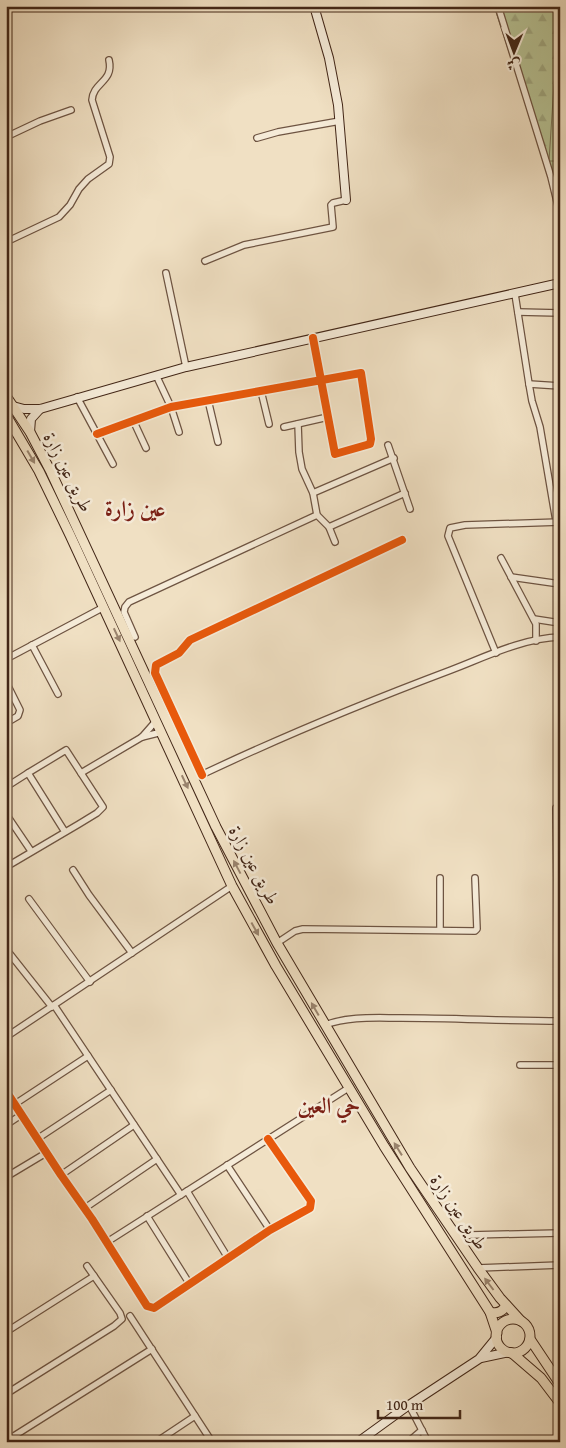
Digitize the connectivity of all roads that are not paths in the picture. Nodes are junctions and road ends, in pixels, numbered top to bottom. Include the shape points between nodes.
1 (314, 6) edge
2 (498, 6) edge
3 (109, 60) dead end
4 (72, 110) dead end
5 (340, 121) junction
6 (6, 137) edge
7 (257, 138) dead end
8 (346, 200) joint
9 (560, 214) edge
10 (6, 242) edge
11 (205, 260) dead end
12 (166, 273) dead end
13 (560, 284) edge
14 (514, 294) junction
15 (518, 312) junction
16 (560, 314) edge
17 (313, 338) junction
18 (186, 367) junction
19 (156, 375) junction
20 (321, 380) junction
21 (529, 384) junction
22 (560, 386) edge
23 (260, 391) junction
24 (6, 396) edge
25 (77, 397) junction
26 (208, 400) junction
27 (13, 406) junction
28 (171, 407) junction
29 (40, 409) junction
30 (6, 415) edge
31 (328, 417) junction
32 (133, 420) junction
33 (269, 424) dead end
34 (298, 424) junction
35 (284, 427) dead end
36 (30, 432) junction
37 (179, 432) dead end
38 (97, 434) junction
39 (218, 442) dead end
40 (388, 445) dead end
41 (146, 448) dead end
42 (394, 458) junction
43 (113, 464) dead end
44 (313, 493) junction
45 (405, 493) junction
46 (410, 509) dead end
47 (317, 515) junction
48 (558, 521) edge
49 (328, 527) junction
50 (402, 540) dead end
51 (335, 542) dead end
52 (501, 558) dead end
53 (511, 577) junction
54 (560, 584) edge
55 (104, 607) junction
56 (534, 620) junction
57 (560, 623) edge
58 (135, 637) dead end
59 (560, 637) edge
60 (536, 641) junction
61 (32, 645) junction
62 (496, 653) junction
63 (6, 659) edge
64 (6, 682) edge
65 (58, 694) dead end
66 (156, 721) junction
67 (6, 723) edge
68 (162, 732) junction
69 (142, 737) junction
70 (28, 773) junction
71 (81, 774) junction
72 (197, 777) junction
73 (6, 787) edge
74 (556, 808) dead end
75 (6, 814) edge
76 (65, 832) junction
77 (31, 851) junction
78 (6, 867) edge
79 (73, 870) dead end
80 (440, 878) dead end
81 (475, 878) dead end
82 (232, 886) junction
83 (30, 899) dead end
84 (440, 930) junction
85 (277, 943) junction
86 (6, 949) edge
87 (132, 953) junction
88 (90, 982) junction
89 (53, 1006) junction
90 (559, 1021) edge
91 (325, 1025) junction
92 (6, 1037) edge
93 (88, 1056) junction
94 (520, 1065) dead end
95 (560, 1066) edge
96 (350, 1088) junction
97 (111, 1090) junction
98 (6, 1091) edge
99 (15, 1104) junction
100 (21, 1115) junction
101 (6, 1125) edge
102 (134, 1125) junction
103 (37, 1139) junction
104 (268, 1140) junction
105 (46, 1152) junction
106 (157, 1159) junction
107 (227, 1165) junction
108 (61, 1175) junction
109 (6, 1177) edge
110 (187, 1191) junction
111 (181, 1196) junction
112 (84, 1208) junction
113 (147, 1216) junction
114 (270, 1230) junction
115 (560, 1233) edge
116 (457, 1239) junction
117 (107, 1242) junction
118 (228, 1258) junction
119 (560, 1265) edge
120 (87, 1266) dead end
121 (478, 1268) junction
122 (94, 1276) junction
123 (190, 1283) junction
124 (506, 1305) junction
125 (490, 1312) junction
126 (130, 1316) dead end
127 (521, 1321) junction
128 (6, 1332) edge
129 (497, 1335) junction
130 (530, 1339) junction
131 (152, 1350) junction
132 (511, 1353) junction
133 (540, 1355) junction
134 (479, 1359) junction
135 (528, 1365) junction
136 (560, 1384) edge
137 (6, 1394) edge
138 (560, 1403) edge
139 (409, 1405) junction
140 (195, 1416) junction
141 (422, 1430) junction
142 (370, 1438) edge
143 (6, 1441) edge
144 (156, 1442) edge
145 (212, 1442) edge
146 (358, 1442) edge
147 (408, 1442) edge
148 (428, 1442) edge

1 - 5 main road via 329,58
2 - 9 street
3 - 10 street via 109,74 94,91 92,100 110,157 109,164 88,180 59,217
4 - 6 street
5 - 7 street
5 - 8 main road
8 - 11 street via 331,205 333,227 244,245
12 - 18 street
13 - 14 main road
14 - 15 street
14 - 17 main road
15 - 16 street
15 - 21 street
17 - 18 main road
17 - 20 street
18 - 19 main road
19 - 25 main road
19 - 28 street
20 - 23 street
20 - 31 street
20 - 31 street via 361,373 370,444 335,454
21 - 22 street
21 - 48 street
23 - 26 street
23 - 33 street
24 - 27 main road, طريق عين زارة
25 - 29 main road
25 - 38 street
26 - 28 street
26 - 39 street
27 - 29 main road via 24,410
27 - 36 main road, طريق عين زارة
28 - 32 street
28 - 37 street
29 - 36 main road via 31,419
30 -> 55 main road, طريق عين زارة via 39,471
31 - 34 street
32 - 38 street
32 - 41 street
34 - 35 street
34 - 44 street via 300,463
36 - 72 main road, طريق عين زارة
38 - 43 street
40 - 42 street
42 - 44 street
42 - 45 street
44 - 47 street
45 - 46 street
45 - 49 street
47 - 49 street
47 - 58 street via 129,602 124,612
48 - 62 street via 450,528 448,536
49 - 51 street
50 - 72 street via 190,640 179,653 156,666 155,673
52 - 53 street
53 - 54 street
53 - 56 street
55 - 61 street
55 -> 66 main road, طريق عين زارة
56 - 57 street
56 - 60 street
59 - 60 street
60 - 62 street
61 - 63 street
61 - 65 street
62 - 72 street via 271,743
64 - 67 street via 20,710 18,716
66 - 68 main road, طريق عين زارة
66 - 69 street
68 - 69 street
68 -> 82 main road, طريق عين زارة
69 - 71 street
70 - 71 street via 66,750
70 - 73 street
70 - 76 street
71 - 76 street via 103,807
85 -> 72 main road, طريق عين زارة via 224,842
74 - 90 street
75 - 77 street
76 - 77 street
77 - 78 street
79 - 87 street
80 - 84 street
81 - 84 street via 477,929
82 - 87 street
82 -> 96 main road, طريق عين زارة
83 - 88 street
84 - 85 street via 303,929
91 -> 85 main road, طريق عين زارة
86 - 89 street
87 - 88 street
88 - 89 street
89 - 92 street
89 - 93 street
90 - 91 street via 365,1018
116 -> 91 main road, طريق عين زارة via 405,1161
93 - 97 street
93 - 99 street
94 - 95 street
96 - 104 street
96 - 125 main road, طريق عين زارة
97 - 102 street
97 - 103 street
98 - 99 street
99 - 100 street
100 - 101 street
100 - 103 street
102 - 106 street
102 - 108 street
103 - 105 street
104 - 107 street
104 - 114 street via 311,1203 310,1208
105 - 108 street
105 - 109 street
106 - 111 street
106 - 112 street
107 - 110 street
107 - 114 street
108 - 112 street
110 - 111 street
110 - 118 street
111 - 113 street
112 - 117 street
113 - 117 street
113 - 123 street
114 - 118 street
115 - 116 street via 470,1235
116 - 121 main road, طريق عين زارة
117 - 123 street via 151,1308
118 - 123 street
119 - 121 street
120 - 122 street
124 -> 121 main road, طريق عين زارة
122 - 128 street
122 - 137 street via 122,1319
124 - 125 main road via 501,1311
124 - 127 main road, طريق عين زارة
125 - 129 main road, طريق عين زارة
126 - 131 street
127 - 129 main road via 506,1321
127 - 130 main road via 528,1328
129 - 132 main road via 500,1347
129 - 134 main road
130 - 132 main road via 524,1349
130 - 133 main road
131 - 140 street
131 - 143 street
132 - 134 main road
132 - 135 main road
133 - 135 main road via 532,1356
133 - 136 main road
134 - 139 main road
135 - 138 main road
139 - 141 street
139 - 142 main road
140 - 144 street
140 - 145 street
141 - 147 street
141 - 148 street
142 - 146 main road

